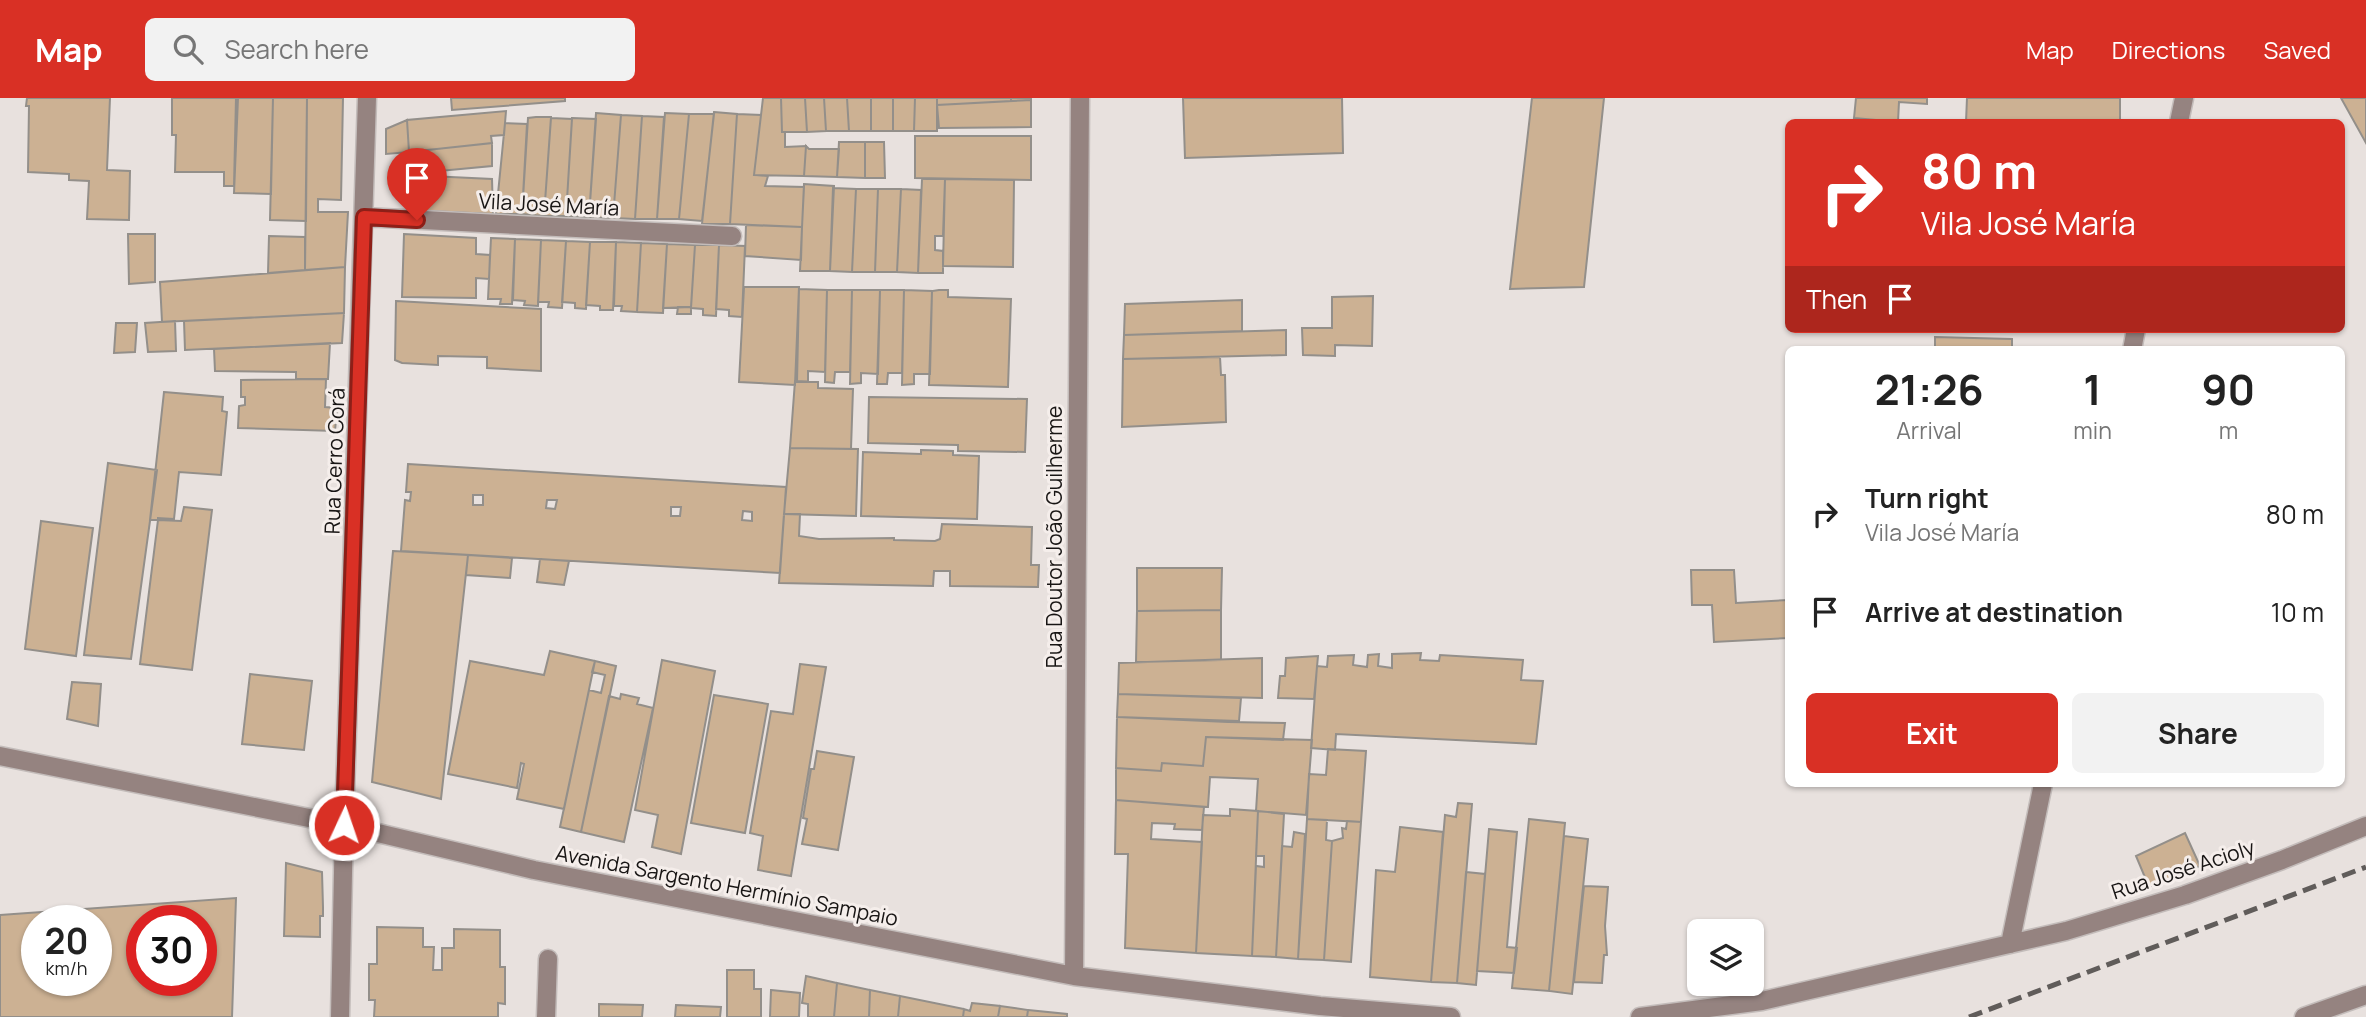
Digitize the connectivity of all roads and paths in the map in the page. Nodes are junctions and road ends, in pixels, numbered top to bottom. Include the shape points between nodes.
1 (368, 98) edge
2 (1080, 98) edge
3 (2184, 98) edge
4 (2180, 119) edge
5 (364, 217) junction
6 (732, 236) dead end
7 (0, 756) edge
8 (2042, 787) edge
9 (344, 825) junction
10 (2366, 826) edge
11 (2010, 944) junction
12 (548, 959) dead end
13 (1074, 976) junction
14 (2366, 995) edge
15 (340, 1017) edge
16 (546, 1017) edge
17 (1451, 1017) edge
18 (1640, 1017) edge
19 (2304, 1017) edge

1 - 5 street, Rua Cerro Corá
2 - 13 street, Rua Doutor João Guilherme
3 - 4 street
5 - 6 street, Vila José María
5 - 9 street, Rua Cerro Corá
7 - 9 street, Avenida Sargento Hermínio Sampaio
8 - 11 street
9 - 13 street, Avenida Sargento Hermínio Sampaio via 534,870
9 - 15 street, Rua Cerro Corá
10 - 11 street, Rua José Acioly via 2185,895
11 - 18 street via 1762,1001
12 - 16 street
13 - 17 street, Avenida Sargento Hermínio Sampaio
14 - 19 street

